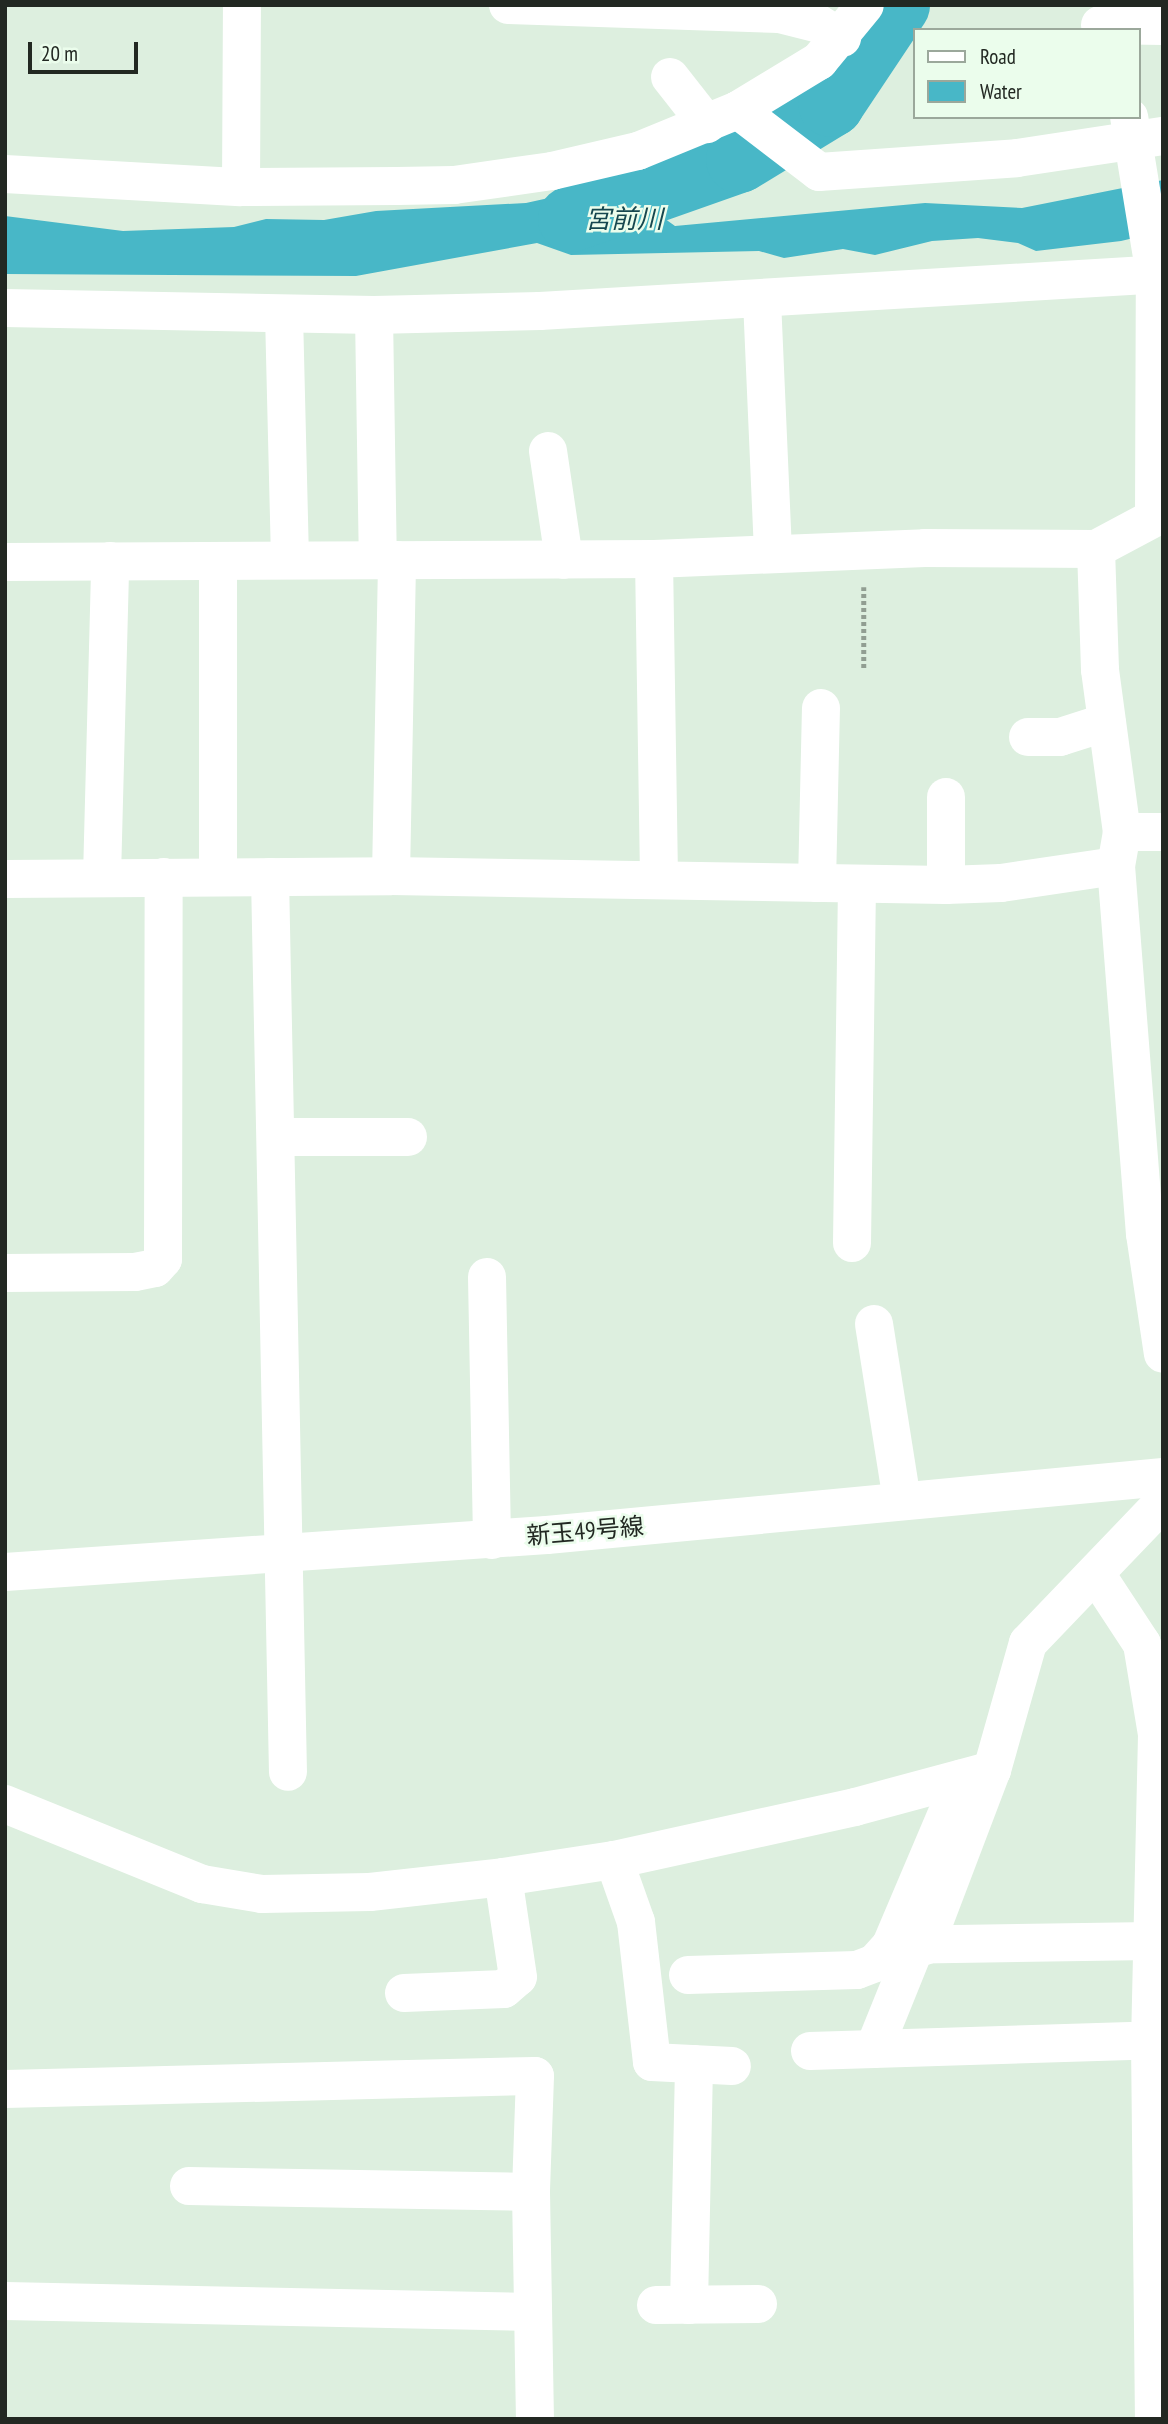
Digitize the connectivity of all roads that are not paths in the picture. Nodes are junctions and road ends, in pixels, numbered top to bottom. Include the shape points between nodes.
1 (242, 5) edge
2 (508, 5) edge
3 (865, 5) edge
4 (701, 8) edge
5 (1099, 20) edge
6 (1163, 26) edge
7 (842, 38) junction
8 (670, 77) dead end
9 (732, 118) junction
10 (1140, 137) edge
11 (5, 174) edge
12 (240, 187) junction
13 (1156, 269) edge
14 (762, 300) junction
15 (5, 308) edge
16 (284, 314) junction
17 (374, 315) junction
18 (548, 451) dead end
19 (1158, 523) edge
20 (1096, 549) junction
21 (773, 554) junction
22 (654, 559) junction
23 (290, 560) junction
24 (388, 560) junction
25 (564, 560) junction
26 (110, 561) junction
27 (218, 561) junction
28 (5, 562) edge
29 (821, 708) dead end
30 (1107, 722) junction
31 (1028, 737) dead end
32 (946, 797) dead end
33 (1163, 832) edge
34 (1119, 849) junction
35 (391, 876) junction
36 (102, 877) junction
37 (164, 877) junction
38 (218, 877) junction
39 (270, 877) junction
40 (5, 879) edge
41 (659, 880) junction
42 (817, 883) junction
43 (857, 884) junction
44 (946, 885) junction
45 (276, 1137) junction
46 (408, 1137) dead end
47 (852, 1243) dead end
48 (5, 1272) edge
49 (487, 1277) dead end
50 (874, 1324) dead end
51 (1163, 1354) edge
52 (1163, 1476) edge
53 (902, 1500) junction
54 (1163, 1502) edge
55 (492, 1540) junction
56 (285, 1556) junction
57 (5, 1572) edge
58 (1096, 1574) junction
59 (288, 1772) dead end
60 (977, 1774) junction
61 (5, 1804) edge
62 (614, 1860) junction
63 (503, 1877) junction
64 (1152, 1941) junction
65 (911, 1945) junction
66 (688, 1975) dead end
67 (404, 1993) dead end
68 (1156, 2041) edge
69 (874, 2049) junction
70 (810, 2051) dead end
71 (694, 2064) junction
72 (732, 2066) dead end
73 (5, 2089) edge
74 (189, 2186) dead end
75 (531, 2192) junction
76 (5, 2301) edge
77 (758, 2304) dead end
78 (533, 2312) junction
79 (535, 2419) edge
80 (1154, 2419) edge

1 - 12 street
2 - 4 street
3 - 7 street
4 - 7 street via 800,17
5 - 6 street
7 - 9 street via 787,85
8 - 9 street
9 - 10 street via 819,172 1017,158
9 - 12 street via 638,151 505,179 454,185
10 - 13 street
11 - 12 street
13 - 14 street
13 - 19 street
14 - 17 street
14 - 21 street
15 - 16 street
16 - 17 street
16 - 23 street
17 - 24 street
18 - 25 street
19 - 20 street
20 - 21 street
20 - 30 street via 1100,670
21 - 22 street
22 - 25 street
22 - 41 street
23 - 24 street
23 - 27 street
24 - 25 street
24 - 35 street
26 - 27 street
26 - 28 street
26 - 36 street
27 - 38 street
29 - 42 street
30 - 31 street via 1060,737
30 - 34 street
32 - 44 street
33 - 34 street
34 - 44 street via 1001,883
34 - 51 street via 1144,1234
35 - 39 street
35 - 41 street
36 - 37 street
36 - 40 street
37 - 38 street
37 - 48 street via 163,1259 155,1268 135,1272
38 - 39 street
39 - 45 street
41 - 42 street
42 - 43 street
43 - 44 street
43 - 47 street
45 - 46 street
45 - 56 street
49 - 55 street
50 - 53 street
52 - 53 street, 新玉49号線
53 - 55 street, 新玉49号線
54 - 58 street
55 - 56 street, 新玉49号線
56 - 57 street, 新玉49号線
56 - 59 street
58 - 60 street via 1028,1643
58 - 64 street via 1142,1644 1153,1693 1157,1735
60 - 62 street via 855,1808
60 - 65 street
61 - 63 street via 233,1892 370,1892
62 - 63 street
62 - 71 street via 636,1922 652,2063
63 - 67 street via 518,1977 504,1989
64 - 65 street
64 - 68 street
65 - 66 street via 857,1970
65 - 69 street
68 - 69 street
68 - 80 street
69 - 70 street
71 - 72 street
71 - 77 street via 673,2305
73 - 75 street via 535,2076
74 - 75 street
75 - 78 street
76 - 78 street
78 - 79 street

